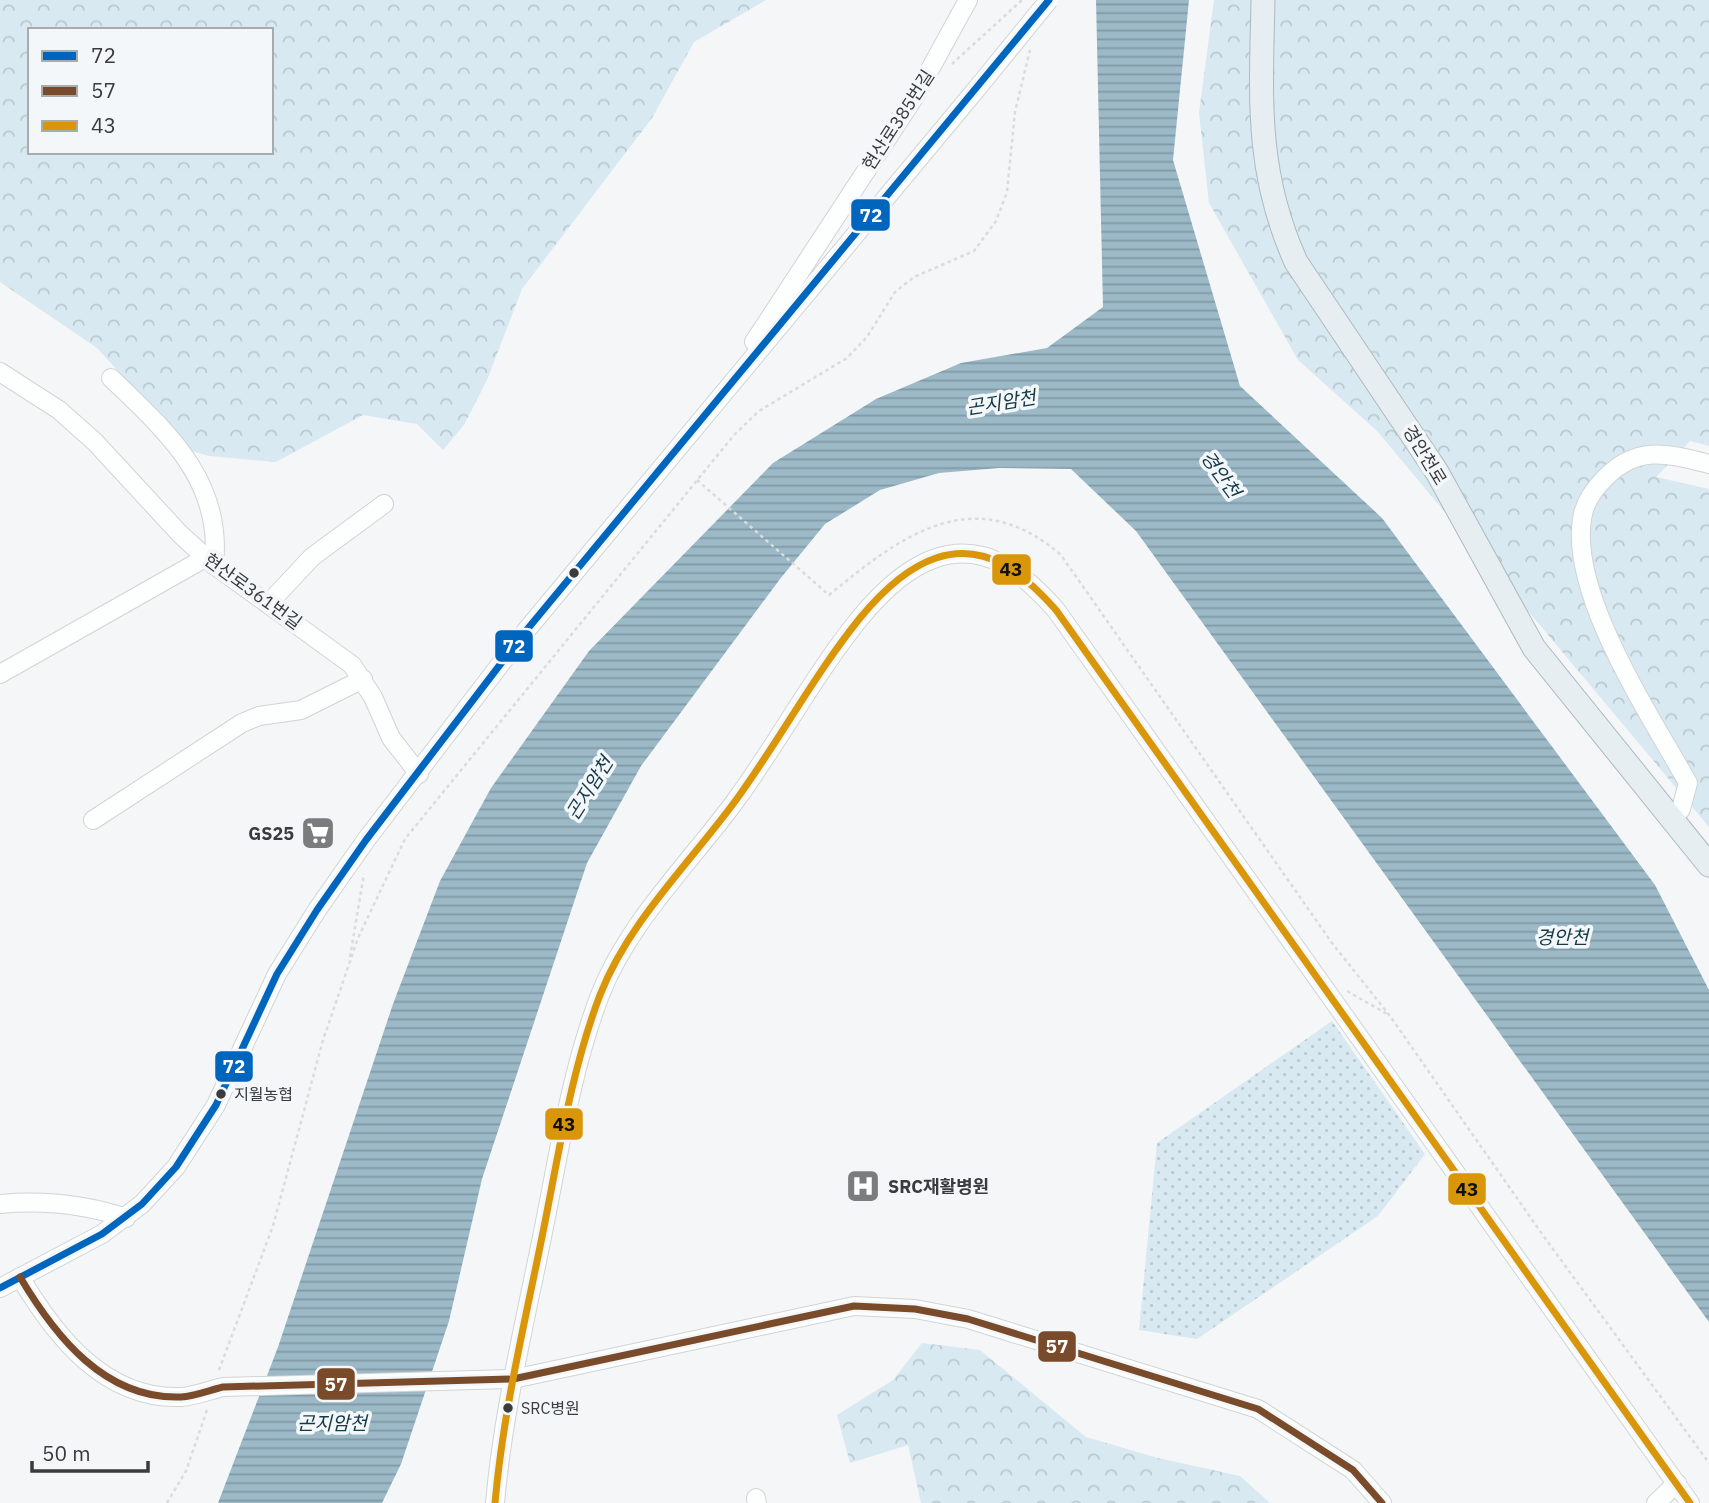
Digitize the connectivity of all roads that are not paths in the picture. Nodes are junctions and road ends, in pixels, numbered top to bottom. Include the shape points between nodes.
1 (968, 0) edge
2 (1049, 0) edge
3 (1263, 0) edge
4 (0, 372) edge
5 (111, 378) dead end
6 (708, 412) junction
7 (1709, 464) edge
8 (384, 503) dead end
9 (209, 561) junction
10 (269, 603) junction
11 (0, 674) edge
12 (363, 679) junction
13 (419, 774) junction
14 (93, 820) dead end
15 (1672, 820) junction
16 (1709, 865) edge
17 (0, 1204) edge
18 (126, 1218) junction
19 (20, 1278) junction
20 (0, 1289) edge
21 (513, 1379) junction
22 (1677, 1483) junction
23 (495, 1503) edge
24 (1382, 1503) edge
25 (1656, 1503) edge
26 (1690, 1503) edge

1 - 6 street, 현산로385번길 via 918,93
2 - 6 street, bridge
3 - 15 main road, 경안천로 via 1260,120 1279,224 1296,262 1437,472 1534,648
4 - 9 street, 현산로361번길 via 59,410 95,442
5 - 9 street via 158,424 198,477 216,524
6 - 13 street via 525,632
7 - 15 street via 1659,452 1630,460 1610,472 1593,491 1582,517 1581,552 1600,615 1688,783 1681,809
8 - 10 street via 335,537
9 - 10 street, 현산로361번길
9 - 11 street
10 - 12 street, 현산로361번길 via 336,652
12 - 13 street, 현산로361번길 via 391,738
12 - 14 street via 301,710 243,723
13 - 18 street via 310,921 278,974 190,1149
15 - 16 main road, 경안천로
17 - 18 street via 45,1201
18 - 19 street
19 - 20 street
19 - 21 street via 53,1328 109,1379 145,1393 183,1397 217,1388
21 - 22 street via 570,1100 600,995 622,951 736,799 860,618 899,578 936,558 971,554 1006,564 1029,580 1056,610
21 - 23 street
21 - 24 street via 854,1306 915,1309 968,1319 1258,1409 1353,1470
22 - 25 street
22 - 26 street

